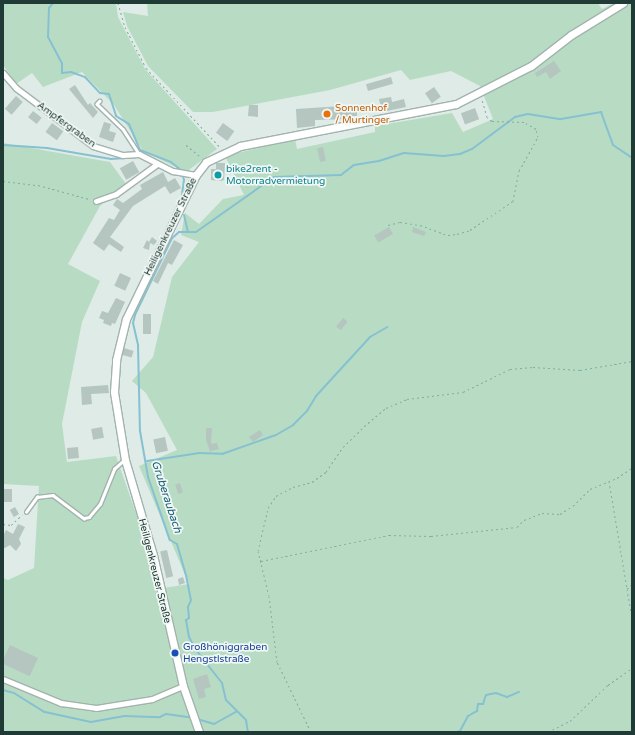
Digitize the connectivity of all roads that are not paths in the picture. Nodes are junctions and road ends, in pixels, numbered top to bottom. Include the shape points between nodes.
1 (623, 3) edge
2 (3, 72) edge
3 (100, 101) dead end
4 (139, 154) junction
5 (157, 164) junction
6 (196, 175) junction
7 (96, 201) road end
8 (124, 460) junction
9 (26, 512) road end
10 (3, 679) edge
11 (182, 686) junction
12 (199, 732) edge

1 - 6 street, Heiligenkreuzer Straße via 571,35 531,66 456,104 430,112 240,146 206,162
2 - 4 street, Ampfergraben via 16,88 94,146 123,155
3 - 4 lane, Ampfergraben via 97,104 123,129
4 - 5 street, Ampfergraben
5 - 6 street, Ampfergraben via 173,171
5 - 7 street via 116,194
6 - 8 street, Heiligenkreuzer Straße via 126,319 120,340 114,392
8 - 9 lane via 114,469 100,504 89,517 84,518 53,495 43,494 37,497
8 - 11 street, Heiligenkreuzer Straße via 153,555
10 - 11 street via 61,703 96,708 152,699
11 - 12 street, Heiligenkreuzer Straße

